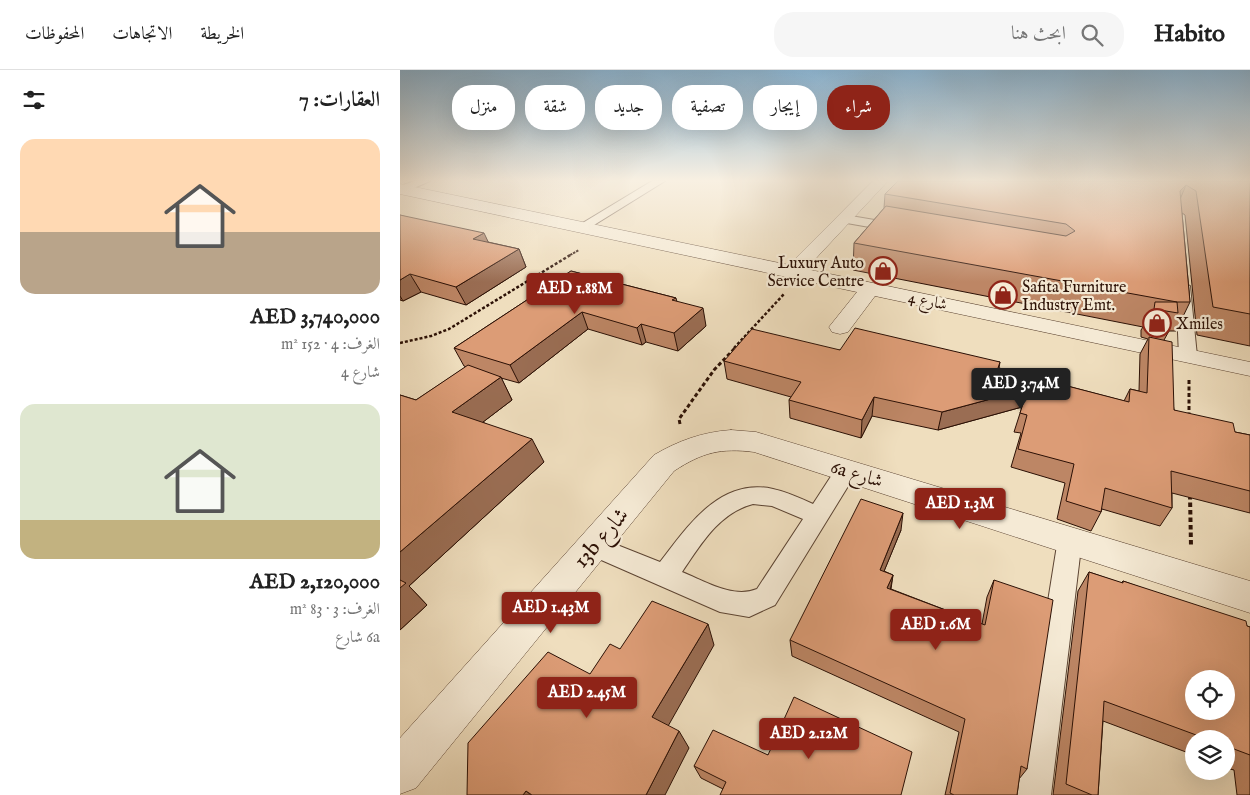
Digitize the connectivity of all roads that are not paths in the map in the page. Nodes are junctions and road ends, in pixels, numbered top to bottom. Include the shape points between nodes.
1 (524, 215) edge
2 (603, 215) edge
3 (849, 215) edge
4 (845, 219) junction
5 (582, 227) junction
6 (913, 231) edge
7 (1181, 271) edge
8 (799, 272) junction
9 (870, 288) junction
10 (840, 327) dead end
11 (1188, 356) junction
12 (1250, 369) edge
13 (675, 456) joint
14 (846, 470) junction
15 (818, 515) junction
16 (1070, 540) junction
17 (592, 545) junction
18 (666, 576) junction
19 (1250, 597) edge
20 (400, 772) edge
21 (1034, 795) edge

1 - 5 street, شارع 4
2 - 5 lane
3 - 4 street
4 - 6 lane
4 - 8 street
5 - 8 street, شارع 4
7 - 11 lane
8 - 9 street, شارع 4
9 - 10 street
9 - 11 street, شارع 4
11 - 12 street, شارع 4
13 - 14 street, 6a شارع via 708,442 733,439 756,442
13 - 17 street, 13b شارع
14 - 15 lane
14 - 16 street, 6a شارع
15 - 18 lane via 772,498 736,499 710,515
15 - 18 lane via 766,596 750,605 729,604
16 - 19 street, 6a شارع
16 - 21 lane
17 - 18 lane
17 - 20 street, 13b شارع

